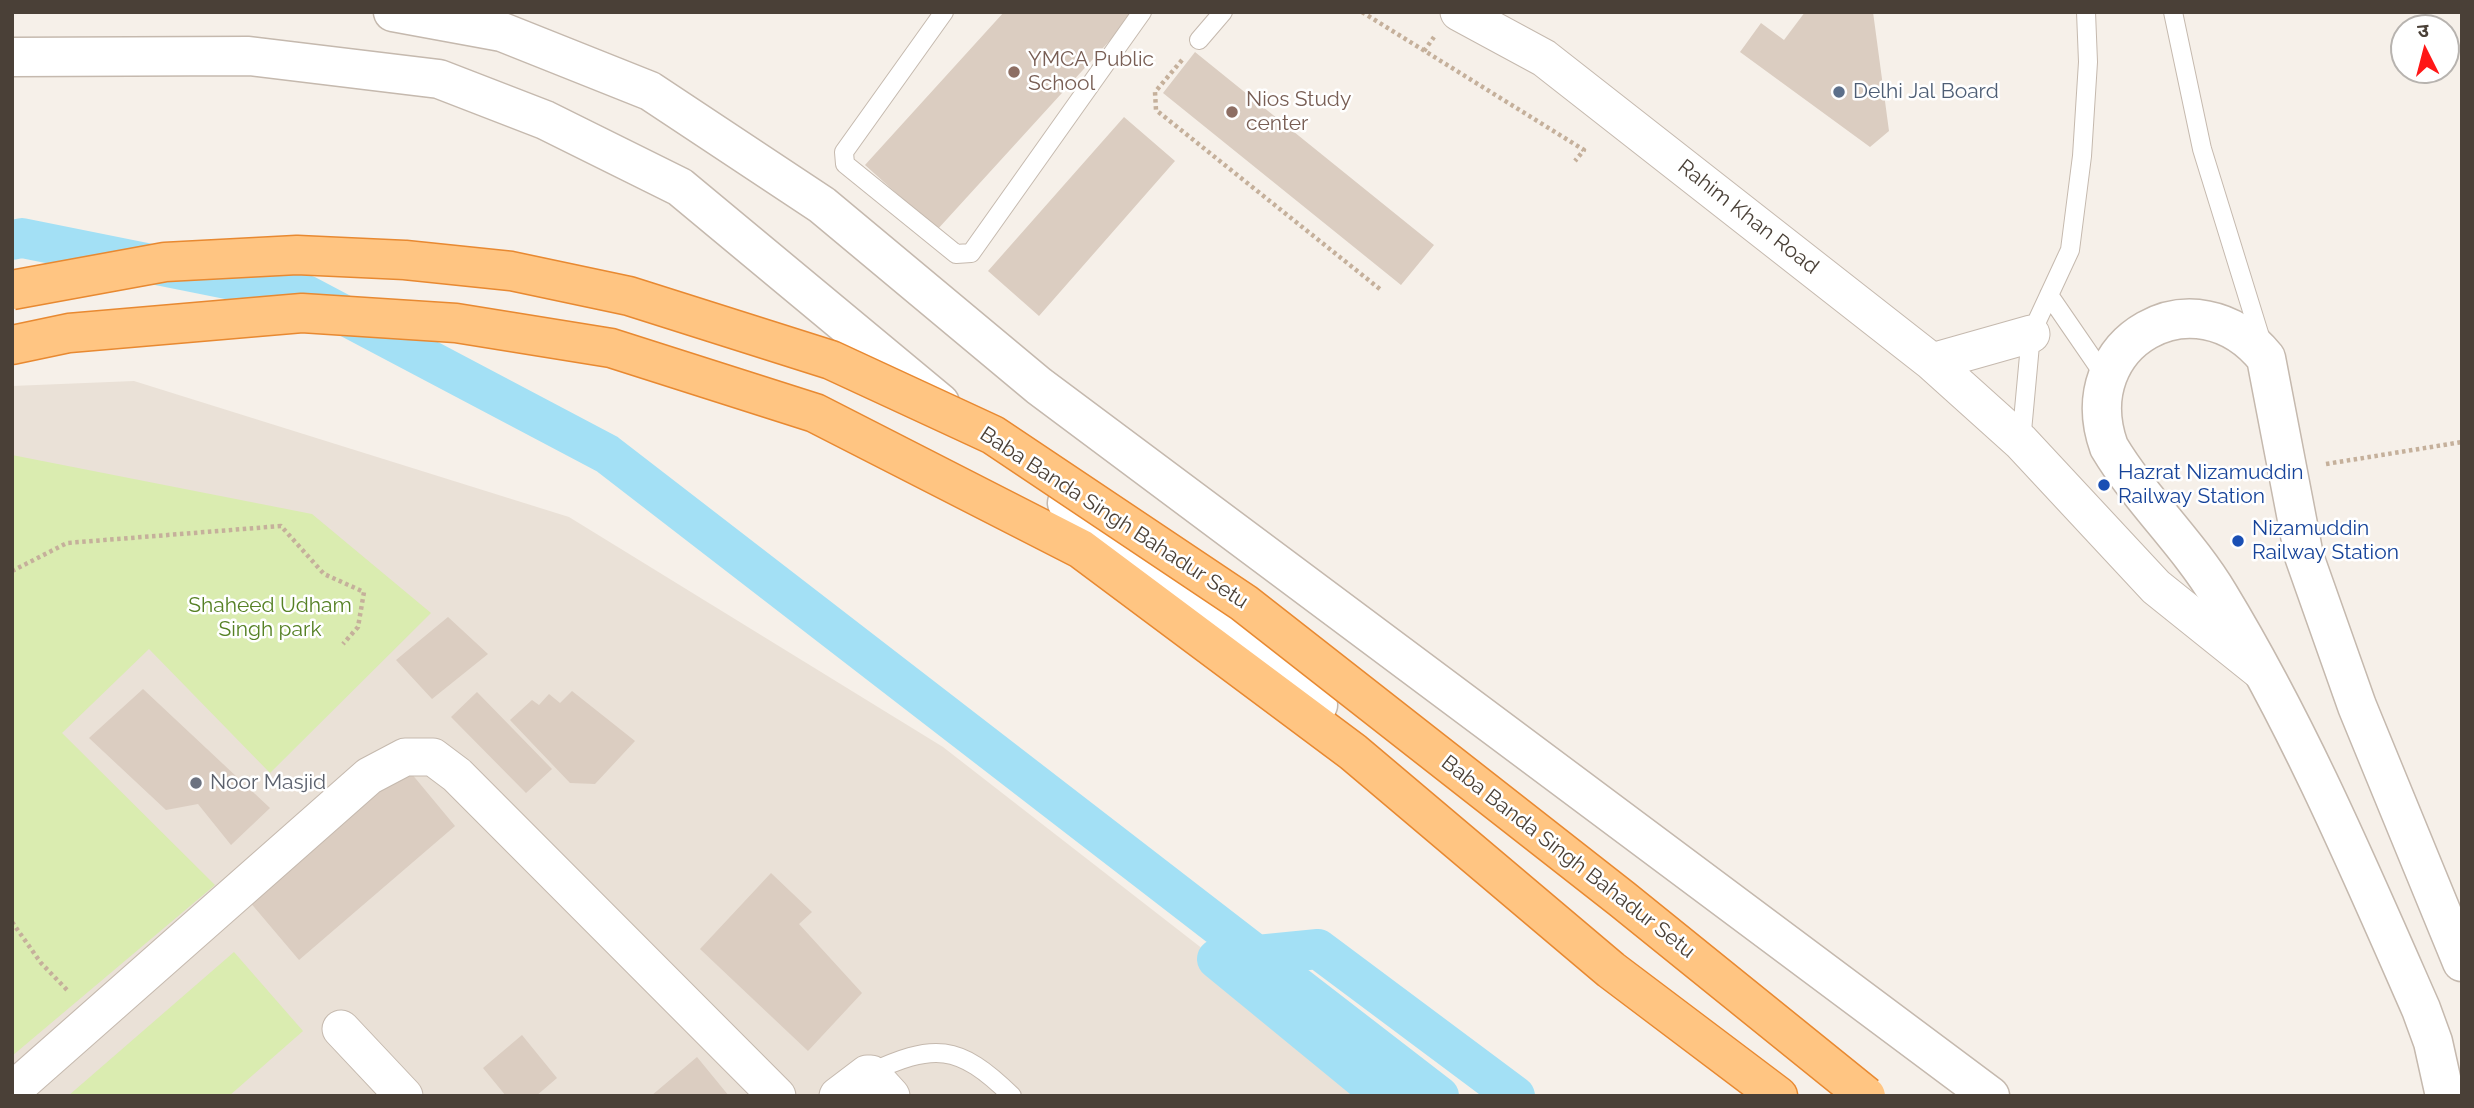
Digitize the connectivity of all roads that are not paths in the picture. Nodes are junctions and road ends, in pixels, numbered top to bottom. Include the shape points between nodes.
1 (393, 12) edge
2 (944, 12) edge
3 (1142, 12) edge
4 (1223, 12) edge
5 (1459, 12) edge
6 (2086, 12) edge
7 (2173, 12) edge
8 (1199, 40) road end
9 (12, 57) edge
10 (12, 290) edge
11 (2049, 295) junction
12 (2031, 334) junction
13 (12, 345) edge
14 (2266, 358) junction
15 (1931, 362) junction
16 (2105, 378) junction
17 (2021, 442) junction
18 (2262, 672) junction
19 (2462, 962) edge
20 (341, 1029) dead end
21 (879, 1085) edge
22 (12, 1091) edge
23 (404, 1096) edge
24 (777, 1096) edge
25 (838, 1096) edge
26 (1012, 1096) edge
27 (1778, 1096) edge
28 (1801, 1096) edge
29 (1867, 1096) edge
30 (1990, 1096) edge
31 (2445, 1096) edge

1 - 30 street via 502,32 650,91 822,205 1038,386
2 - 3 lane via 844,152 844,159 956,254 964,255 971,253
4 - 8 lane
5 - 15 street, Rahim Khan Road via 1544,58
6 - 11 lane via 2082,156 2070,250
7 - 14 lane via 2202,149
9 - 28 street via 249,56 439,79 545,120 680,187 877,353 1196,605
10 - 29 highway, Baba Banda Singh Bahadur Setu, bridge via 165,262 297,255 405,260 511,271 629,296 831,360 993,435 1244,603
11 - 12 lane
11 - 16 lane
12 - 15 street
12 - 17 lane
13 - 27 highway, Baba Banda Singh Bahadur Setu via 69,333 302,313 456,323 611,348 815,413 1081,549 1353,752 1611,970
14 - 16 street via 2235,329 2208,320 2180,318 2152,326 2129,342
14 - 19 street via 2304,556 2357,706
15 - 17 street, Rahim Khan Road
16 - 18 street via 2101,419 2109,447 2218,593
17 - 18 street, Rahim Khan Road via 2156,587
18 - 31 street via 2330,804 2421,1009
20 - 23 street
21 - 25 street
21 - 26 lane via 907,1055 936,1052 960,1056 985,1070
22 - 24 street via 369,776 405,757 433,757 457,775

